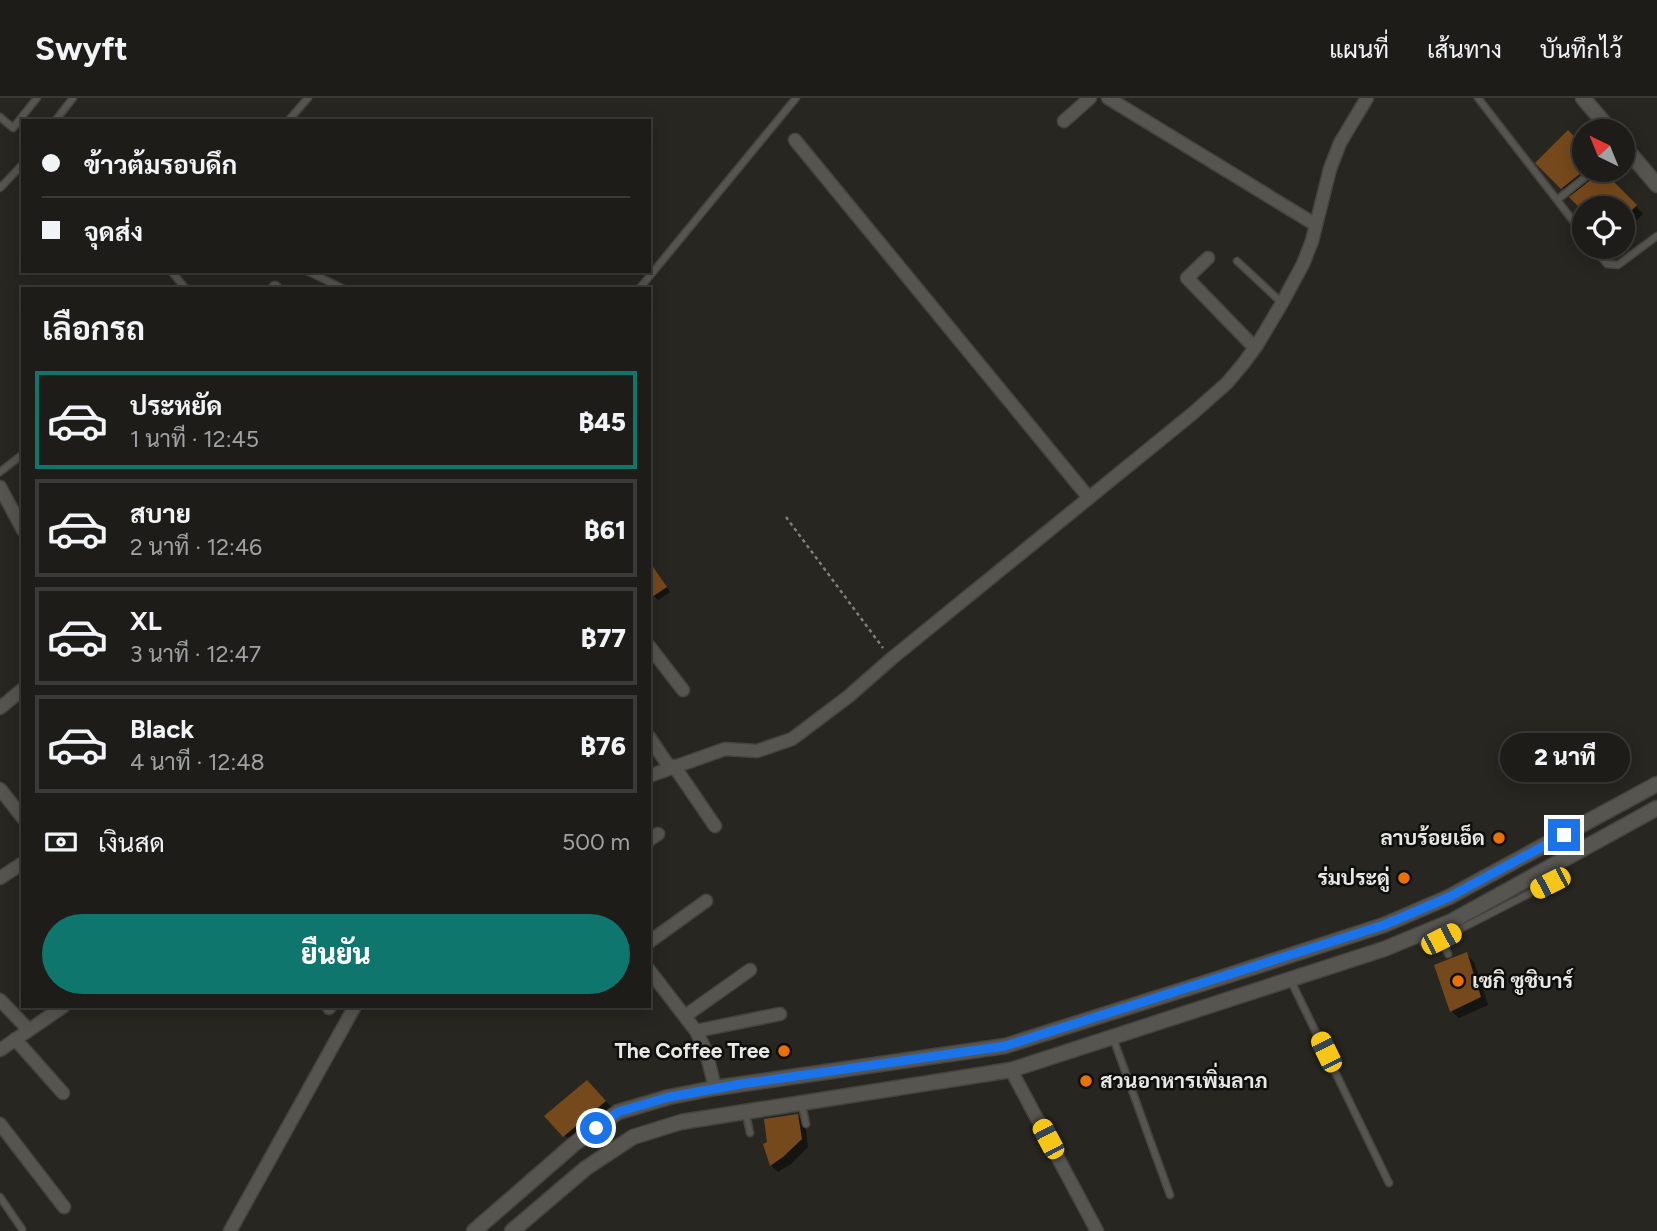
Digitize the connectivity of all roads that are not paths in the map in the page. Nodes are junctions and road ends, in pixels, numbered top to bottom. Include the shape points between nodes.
1 (37, 98) edge
2 (73, 98) edge
3 (308, 98) edge
4 (796, 98) edge
5 (1090, 98) edge
6 (1108, 98) edge
7 (1367, 98) edge
8 (1478, 98) edge
9 (1583, 98) edge
10 (0, 117) edge
11 (57, 119) edge
12 (290, 119) edge
13 (1601, 119) edge
14 (1064, 121) dead end
15 (794, 140) dead end
16 (1635, 160) edge
17 (21, 166) edge
18 (1579, 182) edge
19 (1657, 186) edge
20 (0, 188) edge
21 (1557, 200) junction
22 (1572, 219) edge
23 (1317, 225) junction
24 (1657, 236) edge
25 (1635, 252) edge
26 (1208, 258) dead end
27 (1603, 259) edge
28 (1626, 259) edge
29 (1237, 261) dead end
30 (173, 273) edge
31 (311, 273) edge
32 (184, 287) edge
33 (340, 287) edge
34 (641, 287) edge
35 (1282, 303) junction
36 (1255, 348) junction
37 (21, 456) edge
38 (0, 472) edge
39 (0, 487) edge
40 (1088, 498) junction
41 (21, 526) edge
42 (651, 649) edge
43 (683, 690) dead end
44 (21, 692) edge
45 (0, 708) edge
46 (651, 740) edge
47 (672, 767) junction
48 (651, 775) edge
49 (1657, 784) edge
50 (0, 789) edge
51 (1657, 808) edge
52 (21, 815) edge
53 (715, 826) dead end
54 (21, 864) edge
55 (1549, 867) junction
56 (0, 878) edge
57 (706, 901) dead end
58 (1419, 934) junction
59 (1441, 939) junction
60 (651, 941) edge
61 (1448, 954) dead end
62 (750, 971) dead end
63 (651, 973) edge
64 (1290, 979) junction
65 (0, 1000) edge
66 (1126, 1007) junction
67 (61, 1008) edge
68 (354, 1008) edge
69 (780, 1014) dead end
70 (685, 1016) junction
71 (28, 1029) junction
72 (1132, 1030) junction
73 (696, 1031) junction
74 (1113, 1037) junction
75 (15, 1040) junction
76 (0, 1050) edge
77 (1011, 1070) junction
78 (715, 1088) junction
79 (63, 1093) dead end
80 (802, 1103) junction
81 (746, 1112) junction
82 (0, 1124) edge
83 (806, 1124) dead end
84 (750, 1133) dead end
85 (1389, 1183) dead end
86 (1170, 1195) dead end
87 (0, 1197) edge
88 (64, 1207) dead end
89 (22, 1229) dead end
90 (230, 1231) edge
91 (474, 1231) edge
92 (512, 1231) edge
93 (1097, 1231) edge

1 - 10 lane via 13,128
2 - 11 lane
3 - 12 lane
4 - 34 lane
5 - 14 street
6 - 23 street
7 - 23 street via 1340,143
8 - 21 lane
9 - 13 street
15 - 40 street
16 - 19 street
17 - 20 lane
18 - 21 lane
21 - 22 lane
23 - 35 street
24 - 25 lane
26 - 36 street via 1187,278
27 - 28 lane via 1618,265
29 - 35 lane
30 - 32 lane
31 - 33 lane
35 - 36 street
36 - 40 street via 1227,383
37 - 38 lane
39 - 41 street
40 - 47 street via 792,738 757,751 725,749
42 - 43 street
44 - 45 street
46 - 47 street
47 - 48 street
47 - 53 street
49 - 66 street via 1449,897 1384,925
50 - 52 street
51 - 55 street
54 - 56 street
55 - 58 street
55 - 59 lane via 1550,883
57 - 60 street
58 - 59 lane via 1425,947
58 - 64 street
59 - 61 lane
62 - 70 street
63 - 70 street
64 - 72 street
64 - 85 lane
65 - 71 street
66 - 72 street
66 - 78 street via 1005,1046
67 - 71 street
68 - 90 street
69 - 73 street
70 - 73 street
71 - 75 street
72 - 74 street
73 - 78 street
74 - 77 street
74 - 86 lane
75 - 76 street
75 - 79 street
77 - 80 street
77 - 93 street
78 - 91 street via 618,1112
80 - 81 street
80 - 83 lane
81 - 84 lane
81 - 92 street via 681,1122 633,1137 586,1168
82 - 88 street
87 - 89 lane

